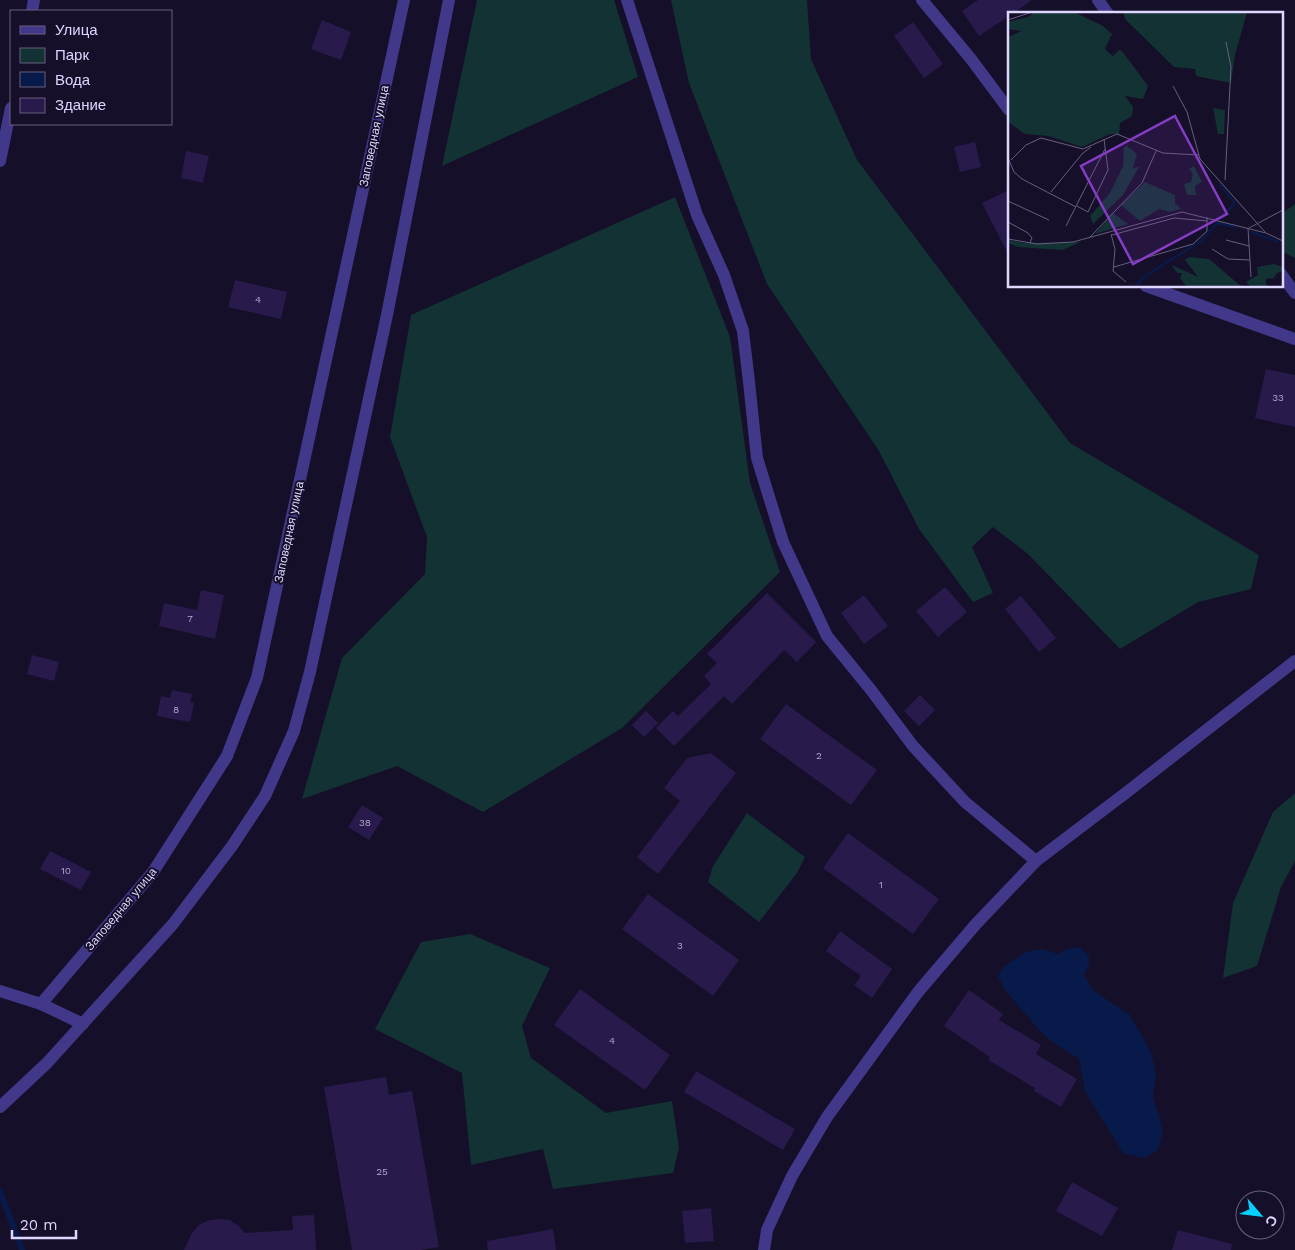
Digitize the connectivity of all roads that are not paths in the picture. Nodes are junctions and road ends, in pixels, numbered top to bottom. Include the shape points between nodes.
1 (404, 0) edge
2 (449, 0) edge
3 (627, 0) edge
4 (922, 0) edge
5 (1098, 0) edge
6 (1107, 12) edge
7 (1008, 109) edge
8 (10, 113) edge
9 (0, 161) edge
10 (1282, 275) edge
11 (1152, 288) edge
12 (1295, 293) edge
13 (1295, 339) edge
14 (1295, 661) edge
15 (1036, 861) junction
16 (0, 991) edge
17 (41, 1004) junction
18 (83, 1024) junction
19 (0, 1107) edge
20 (764, 1250) edge

1 - 17 street, Заповедная улица via 257,678 227,756 153,872
2 - 18 street via 387,315 310,672 294,731 265,796 232,846 174,924
3 - 15 street via 697,214 724,275 743,331 757,458 784,542 827,636 913,746 966,802
4 - 7 street
5 - 6 street
8 - 9 street
10 - 12 street
11 - 13 street
14 - 15 street
15 - 20 street via 918,992 835,1106 792,1176 767,1230
16 - 17 street
17 - 18 street
18 - 19 street

